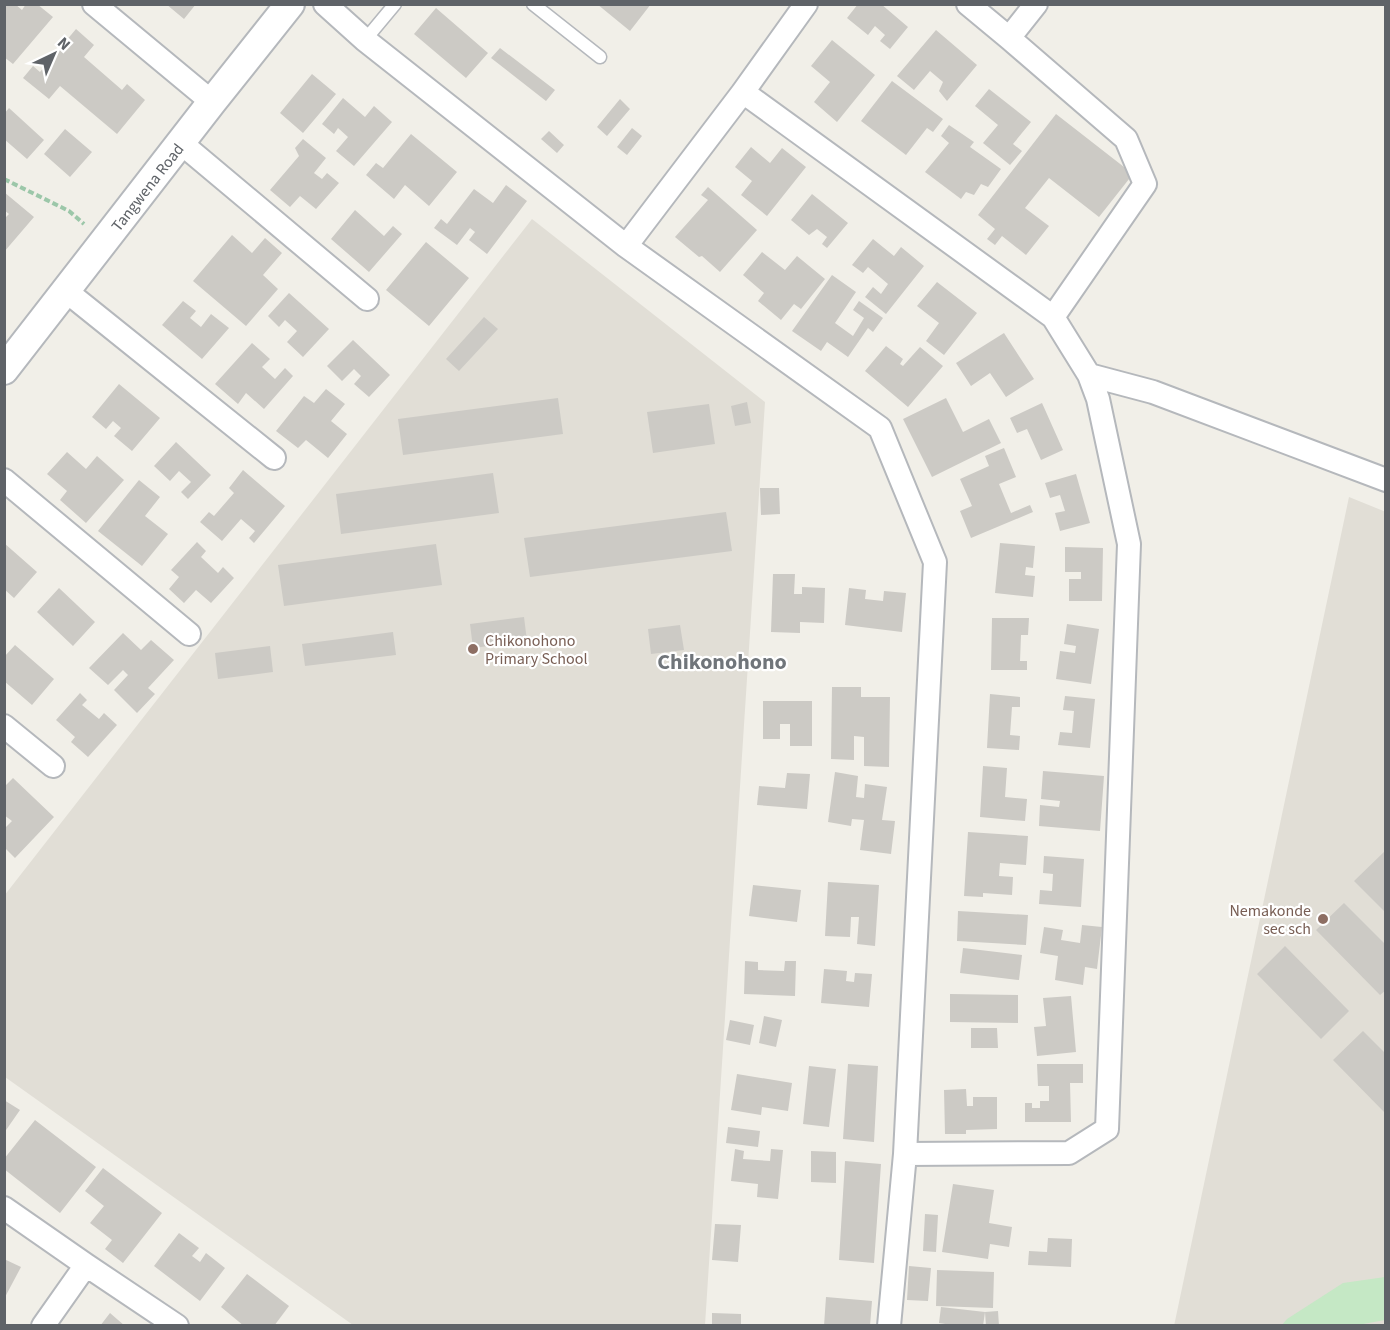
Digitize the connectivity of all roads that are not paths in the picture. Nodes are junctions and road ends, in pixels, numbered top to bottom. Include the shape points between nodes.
1 (290, 4) edge
2 (325, 4) edge
3 (395, 4) edge
4 (533, 4) edge
5 (806, 4) edge
6 (968, 4) edge
7 (1035, 4) edge
8 (95, 5) edge
9 (1010, 38) junction
10 (364, 40) junction
11 (600, 57) dead end
12 (743, 92) junction
13 (212, 102) junction
14 (181, 143) junction
15 (626, 246) junction
16 (66, 291) junction
17 (367, 299) dead end
18 (1053, 317) junction
19 (4, 370) edge
20 (1089, 375) junction
21 (274, 458) dead end
22 (4, 480) edge
23 (1386, 480) edge
24 (189, 634) dead end
25 (4, 726) edge
26 (53, 766) dead end
27 (905, 1154) junction
28 (4, 1208) edge
29 (86, 1265) junction
30 (43, 1326) edge
31 (177, 1326) edge
32 (889, 1326) edge

1 - 13 street, Tangwena Road
2 - 10 street
3 - 10 lane
4 - 11 lane
5 - 12 street
6 - 9 street
7 - 9 street
8 - 13 street
9 - 18 street via 1126,139 1145,184
10 - 15 street
12 - 15 street
12 - 18 street
13 - 14 street, Tangwena Road
14 - 16 street, Tangwena Road
14 - 17 street
15 - 27 street via 879,428 935,562
16 - 19 street, Tangwena Road
16 - 21 street
18 - 20 street
20 - 23 street via 1153,392
20 - 27 street via 1098,399 1129,544 1107,1129 1070,1153
22 - 24 street
25 - 26 street
27 - 32 street
28 - 29 street
29 - 30 street
29 - 31 street

